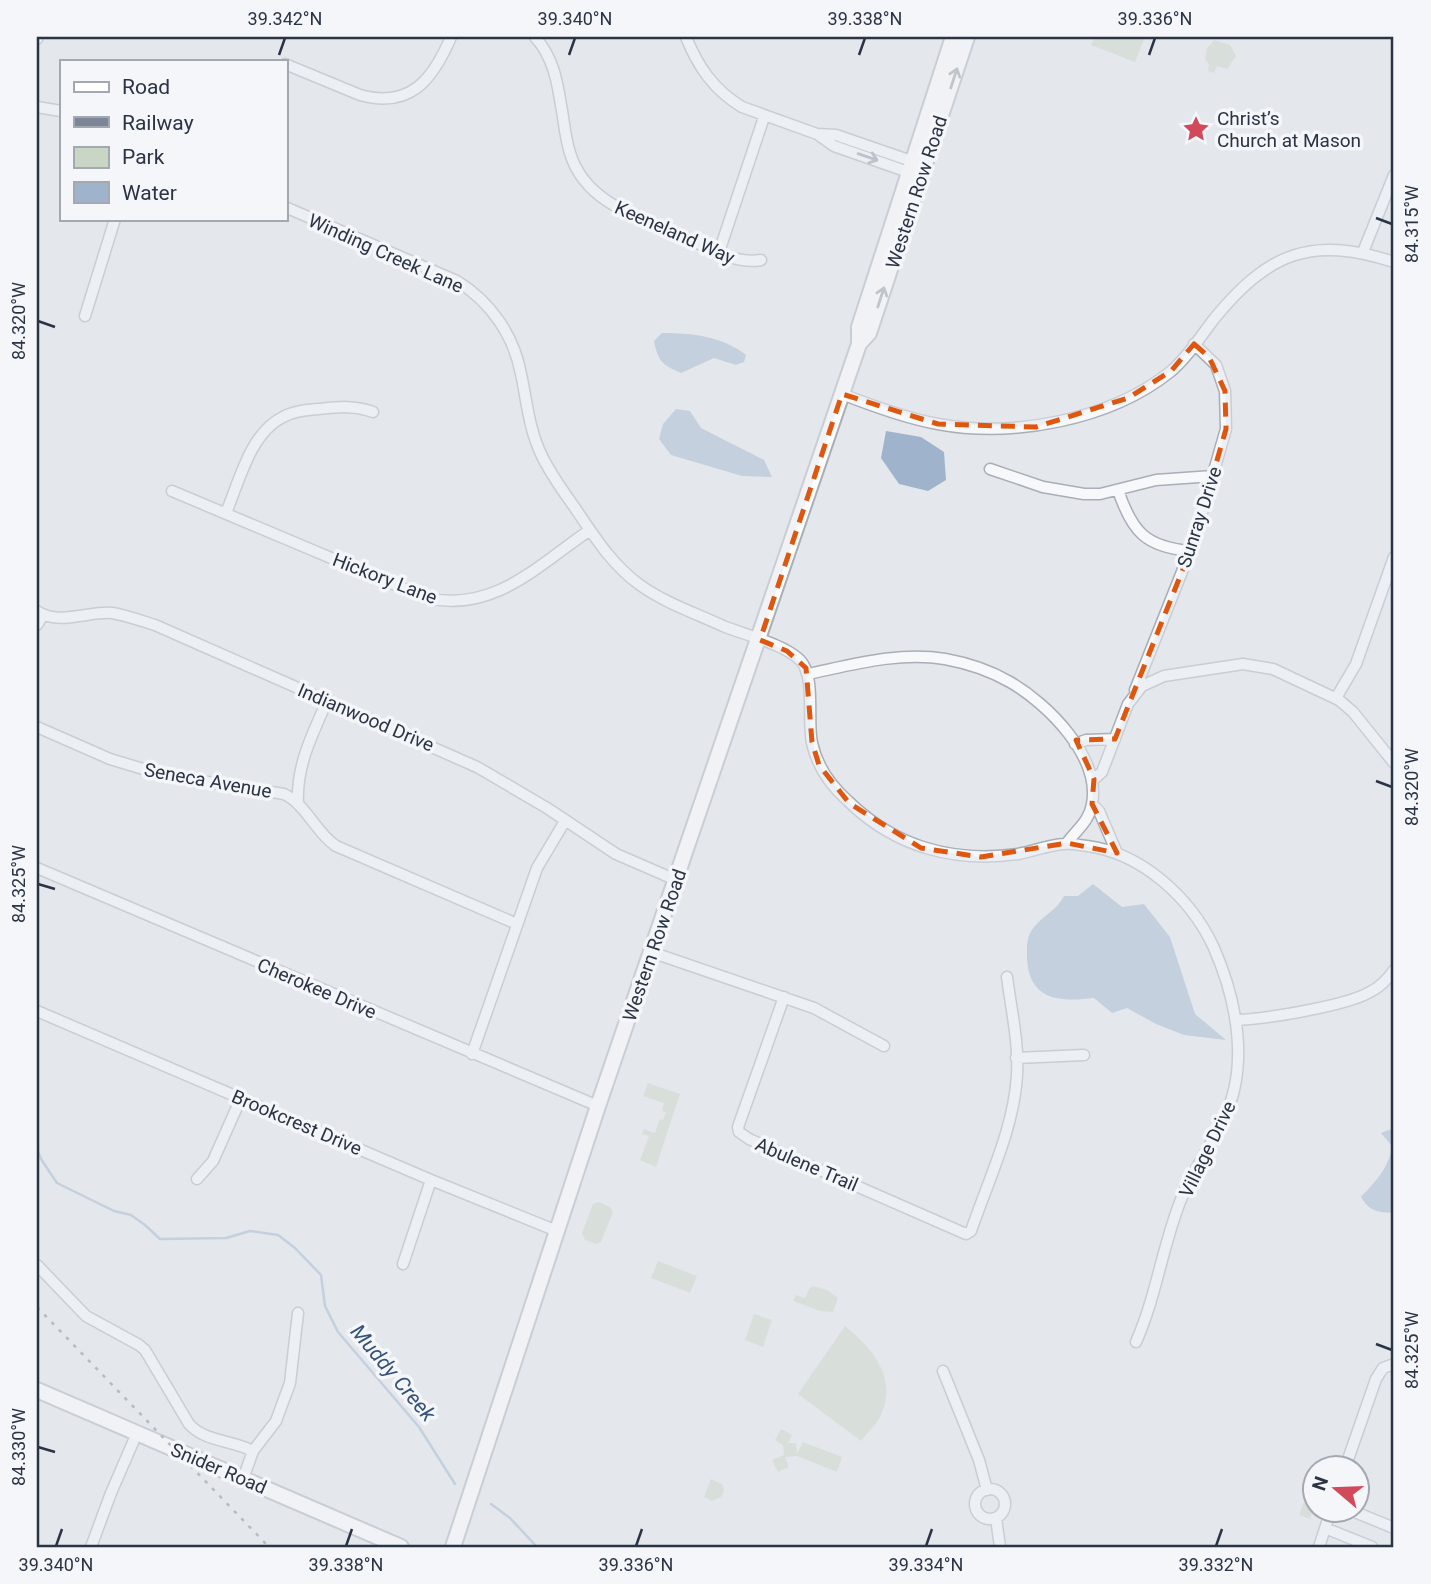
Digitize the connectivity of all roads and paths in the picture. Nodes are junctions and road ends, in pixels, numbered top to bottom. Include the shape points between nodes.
1 (452, 37) edge
2 (535, 37) edge
3 (686, 37) edge
4 (953, 37) edge
5 (967, 37) edge
6 (287, 65) edge
7 (37, 107) edge
8 (60, 111) edge
9 (764, 117) junction
10 (917, 169) junction
11 (1394, 174) edge
12 (287, 208) edge
13 (115, 220) edge
14 (719, 252) junction
15 (1363, 252) junction
16 (761, 260) dead end
17 (1394, 262) edge
18 (85, 316) dead end
19 (1194, 344) junction
20 (842, 394) junction
21 (373, 412) dead end
22 (990, 469) dead end
23 (1213, 476) junction
24 (172, 491) dead end
25 (1118, 491) junction
26 (226, 513) junction
27 (590, 530) junction
28 (1190, 551) junction
29 (1394, 557) edge
30 (40, 613) edge
31 (37, 625) edge
32 (760, 640) junction
33 (807, 674) junction
34 (1134, 694) junction
35 (1336, 698) junction
36 (327, 701) junction
37 (37, 727) edge
38 (1115, 739) junction
39 (1075, 744) junction
40 (1394, 763) edge
41 (1094, 779) junction
42 (298, 804) junction
43 (1092, 804) junction
44 (565, 821) junction
45 (1067, 843) junction
46 (1117, 853) junction
47 (37, 868) edge
48 (676, 880) junction
49 (517, 924) junction
50 (651, 952) junction
51 (1394, 970) edge
52 (1007, 977) dead end
53 (783, 997) junction
54 (37, 1012) edge
55 (1236, 1020) junction
56 (884, 1046) dead end
57 (472, 1054) junction
58 (1084, 1055) dead end
59 (1016, 1058) junction
60 (241, 1098) junction
61 (598, 1106) junction
62 (197, 1179) dead end
63 (431, 1180) junction
64 (557, 1231) junction
65 (403, 1264) dead end
66 (37, 1265) edge
67 (298, 1313) dead end
68 (1136, 1342) dead end
69 (1394, 1364) edge
70 (943, 1371) dead end
71 (37, 1390) edge
72 (137, 1433) junction
73 (253, 1451) junction
74 (1350, 1454) edge
75 (243, 1479) junction
76 (987, 1490) junction
77 (996, 1518) junction
78 (1372, 1519) edge
79 (1326, 1524) edge
80 (1325, 1528) junction
81 (1394, 1528) edge
82 (91, 1547) edge
83 (401, 1547) edge
84 (453, 1547) edge
85 (1000, 1547) edge
86 (1319, 1547) edge
87 (1373, 1547) edge

1 - 6 street via 428,79 397,97 360,96
2 - 14 street, Keeneland Way via 555,70 570,155 589,186 618,208
3 - 9 street via 717,89
4 - 10 street, Western Row Road
10 -> 5 street, Western Row Road
7 - 8 street
9 - 10 street via 817,134 836,135
9 - 14 street
10 - 20 street, Western Row Road via 869,333 859,344
11 - 15 street
12 - 27 street, Winding Creek Lane via 457,281 490,309 518,358 530,425 543,459
13 - 18 street
14 - 16 street, Keeneland Way via 743,261
15 - 17 street
15 - 19 street via 1318,250 1273,264 1236,293
19 - 20 street via 1171,371 1128,398 1036,427 938,424
19 - 23 street, Sunray Drive via 1216,365 1225,391 1226,429
20 - 32 street, Western Row Road
21 - 26 street via 349,407 282,416 257,442
22 - 25 street via 1066,492
23 - 25 street via 1156,480
23 - 28 street, Sunray Drive
24 - 26 street, Hickory Lane
25 - 28 street via 1138,531 1150,541 1164,549
26 - 27 street, Hickory Lane via 426,598 450,602 475,600 505,588
27 - 32 street, Winding Creek Lane via 640,585
28 - 34 street, Sunray Drive
29 - 35 street via 1356,664
30 - 31 street
30 - 36 street, Indianwood Drive via 58,618 100,613 155,625
32 - 33 street via 798,658
32 - 48 street, Western Row Road
33 - 39 street via 908,657 968,664 1018,687 1051,715
33 - 45 street, Village Drive via 809,724 820,765 849,803 883,829 921,848 963,857 1005,855
34 - 35 street via 1147,682 1164,676 1243,664 1273,669
34 - 38 street, Sunray Drive
35 - 40 street
36 - 42 street via 301,762
36 - 44 street, Indianwood Drive via 477,767
37 - 42 street, Seneca Avenue via 133,767 284,794
38 - 39 street
38 - 41 street, Sunray Drive via 1102,772
39 - 41 street
41 - 43 street
42 - 49 street, Seneca Avenue via 336,846
43 - 45 street via 1086,821
43 - 46 street
44 - 48 street, Indianwood Drive via 616,854
44 - 49 street via 537,868
45 - 46 street, Village Drive
46 - 55 street, Village Drive via 1163,881 1200,923 1219,961
47 - 57 street, Cherokee Drive
48 - 50 street, Western Row Road
49 - 57 street
50 - 53 street
50 - 61 street, Western Row Road
51 - 55 street via 1380,986 1359,998
52 - 59 street
53 - 56 street via 825,1013
53 - 59 street, Abulene Trail via 739,1132 969,1234 1012,1109
54 - 60 street, Brookcrest Drive
55 - 68 street, Village Drive via 1234,1096 1181,1200
57 - 61 street, Cherokee Drive
58 - 59 street
60 - 62 street via 214,1161
60 - 63 street, Brookcrest Drive
61 - 64 street, Western Row Road
63 - 64 street, Brookcrest Drive
63 - 65 street
64 - 84 street, Western Row Road
66 - 73 street via 86,1317 145,1350 196,1432
67 - 73 street via 290,1383 276,1421
69 - 74 street via 1383,1368 1376,1379
70 - 76 street
71 - 72 street, Snider Road
72 - 75 street, Snider Road
72 - 82 street
73 - 75 street
75 - 83 street, Snider Road
76 - 77 street via 1004,1499
76 - 77 street via 976,1498 976,1509 984,1518
77 - 85 street
78 - 81 street
79 - 80 street
80 - 86 street
80 - 87 street

